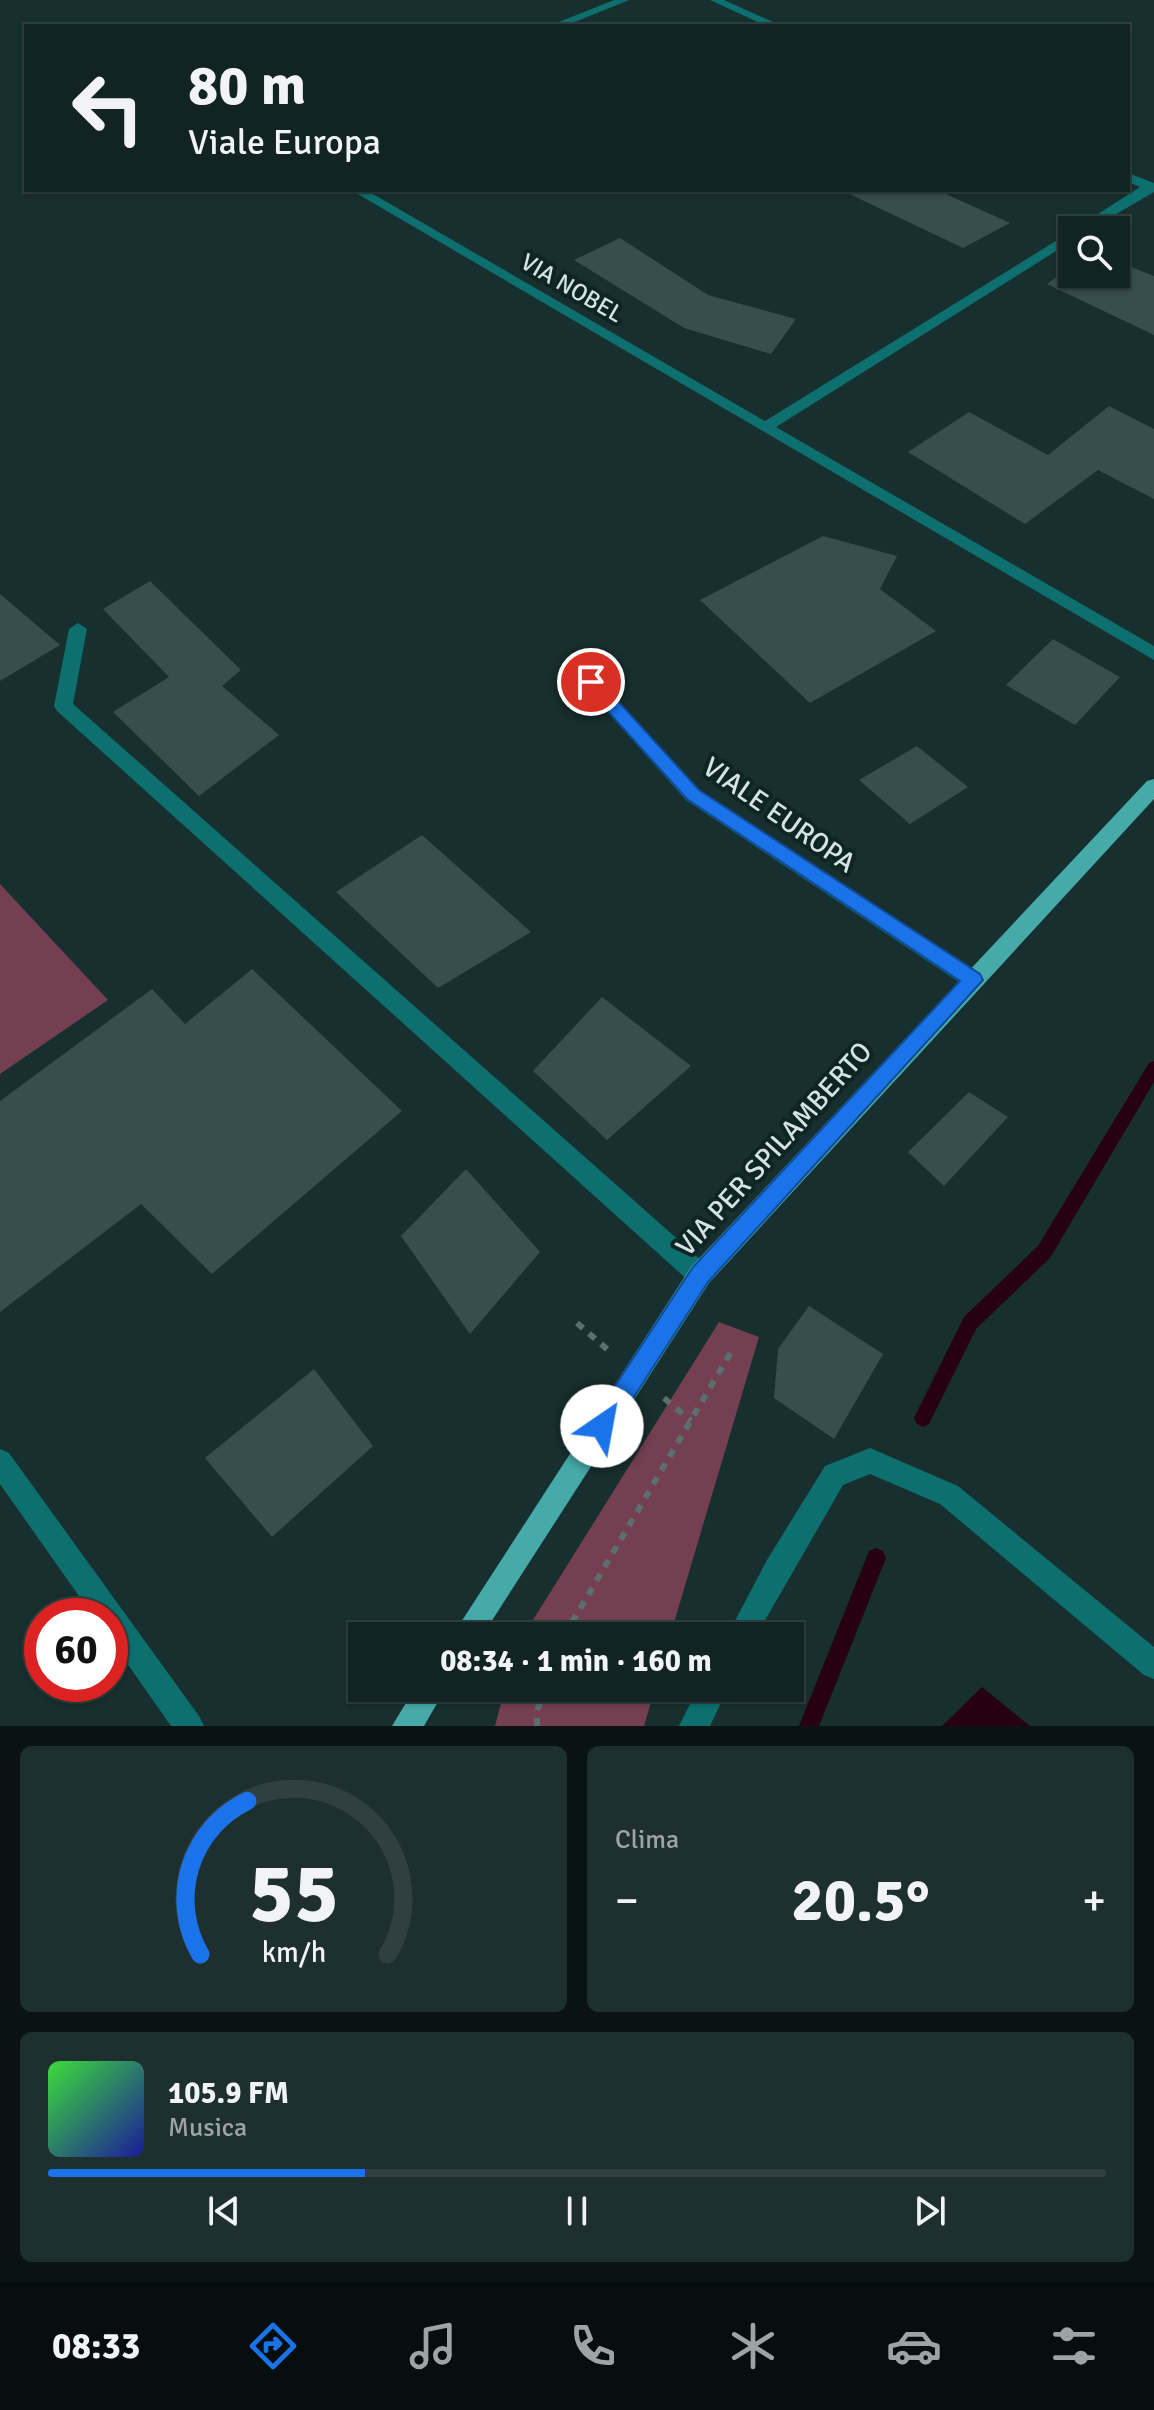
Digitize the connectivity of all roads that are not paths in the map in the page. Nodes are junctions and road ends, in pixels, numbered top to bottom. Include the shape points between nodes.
1 (624, 0) edge
2 (715, 0) edge
3 (560, 24) edge
4 (771, 24) edge
5 (1130, 178) edge
6 (1152, 187) edge
7 (360, 192) edge
8 (1103, 216) edge
9 (1058, 244) edge
10 (764, 428) junction
11 (78, 629) dead end
12 (1154, 654) edge
13 (577, 667) dead end
14 (1154, 786) edge
15 (973, 980) junction
16 (700, 1275) junction
17 (0, 1462) edge
18 (475, 1622) edge
19 (749, 1622) edge
20 (1154, 1665) edge
21 (423, 1702) edge
22 (707, 1702) edge
23 (189, 1726) edge
24 (407, 1726) edge
25 (694, 1726) edge

1 - 3 street
2 - 4 street
5 - 6 street
6 - 8 street
7 - 10 street, VIA NOBEL
9 - 10 street
10 - 12 street, VIA NOBEL
11 - 16 street via 63,706
13 - 15 street, VIALE EUROPA via 693,795
14 - 15 main road, VIA PER SPILAMBERTO
15 - 16 main road, VIA PER SPILAMBERTO
16 - 18 main road, VIA PER SPILAMBERTO
17 - 23 street
19 - 20 street via 834,1475 870,1461 949,1495
21 - 24 main road
22 - 25 street

